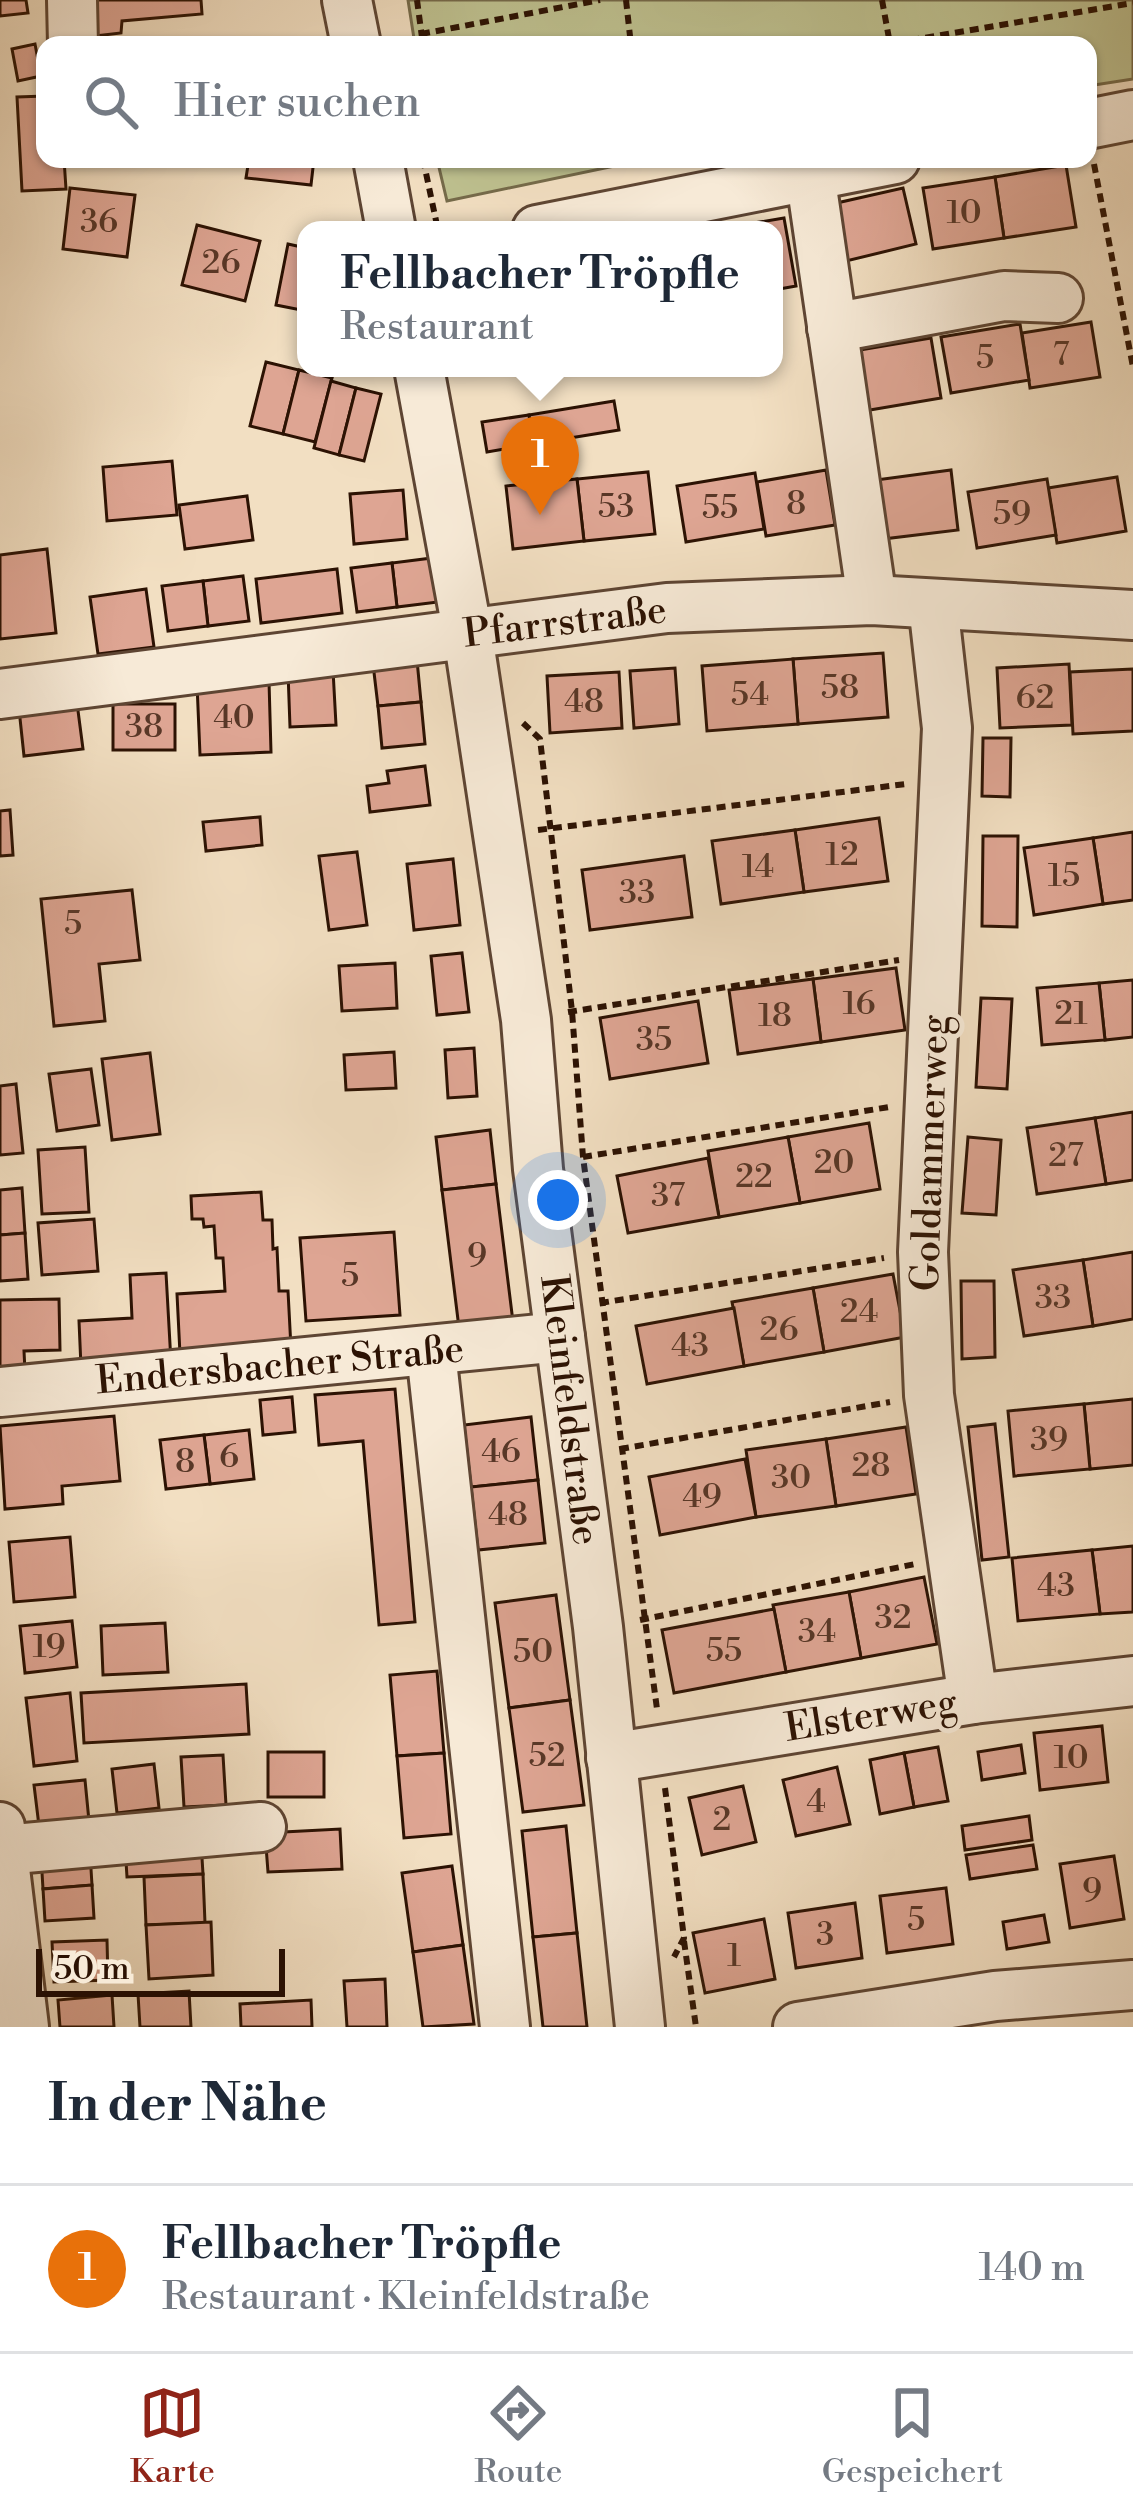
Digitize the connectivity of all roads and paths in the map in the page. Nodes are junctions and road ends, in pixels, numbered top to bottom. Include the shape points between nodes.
1 (72, 0) edge
2 (347, 0) edge
3 (417, 0) edge
4 (601, 0) edge
5 (626, 0) edge
6 (882, 0) edge
7 (1133, 3) edge
8 (421, 34) joint
9 (73, 36) edge
10 (354, 36) edge
11 (630, 36) edge
12 (884, 36) edge
13 (933, 36) edge
14 (1133, 115) edge
15 (1097, 134) edge
16 (380, 168) edge
17 (425, 168) edge
18 (844, 168) edge
19 (1096, 168) edge
20 (810, 174) junction
21 (390, 221) edge
22 (436, 221) edge
23 (581, 221) edge
24 (1058, 298) dead end
25 (832, 328) junction
26 (1133, 367) edge
27 (421, 377) edge
28 (872, 600) junction
29 (933, 604) junction
30 (1133, 615) edge
31 (468, 635) junction
32 (0, 694) edge
33 (515, 717) dead end
34 (946, 779) junction
35 (551, 828) junction
36 (500, 835) junction
37 (938, 954) junction
38 (549, 1015) junction
39 (929, 1101) junction
40 (583, 1157) junction
41 (923, 1252) junction
42 (574, 1316) junction
43 (431, 1352) junction
44 (0, 1392) edge
45 (929, 1395) junction
46 (622, 1449) junction
47 (573, 1455) junction
48 (954, 1556) junction
49 (620, 1623) junction
50 (1133, 1681) edge
51 (974, 1700) junction
52 (663, 1750) junction
53 (611, 1758) junction
54 (261, 1827) dead end
55 (1, 1838) edge
56 (684, 1937) junction
57 (666, 1971) dead end
58 (1133, 1985) edge
59 (24, 2027) edge
60 (505, 2027) edge
61 (640, 2027) edge
62 (696, 2027) edge
63 (798, 2027) edge

1 - 9 street
2 - 10 street
3 - 8 path
4 - 8 path
5 - 11 path
6 - 12 path
7 - 13 path
14 - 15 street
16 - 21 street
17 - 22 path
18 - 20 street
19 - 26 path
20 - 23 street
20 - 25 street
24 - 25 street via 1004,296
25 - 28 street
27 - 31 street, Kleinfeldstraße
28 - 29 street, Pfarrstraße
28 - 31 street, Pfarrstraße via 668,608
29 - 30 street, Pfarrstraße
29 - 34 street, Goldammerweg
31 - 32 street, Pfarrstraße
31 - 36 street, Kleinfeldstraße
33 - 35 path via 540,739
34 - 35 path
34 - 37 street, Goldammerweg
35 - 36 path
35 - 38 path
36 - 38 street, Kleinfeldstraße
37 - 38 path
37 - 39 street, Goldammerweg
38 - 40 path
38 - 42 street, Kleinfeldstraße via 538,1169
39 - 40 path
39 - 41 street, Goldammerweg
40 - 42 path
41 - 42 path
41 - 45 street, Goldammerweg
42 - 43 street, Endersbacher Straße
42 - 46 path
42 - 47 street, Kleinfeldstraße
43 - 44 street, Endersbacher Straße
43 - 60 street
45 - 46 path
45 - 48 street, Goldammerweg
46 - 47 path
46 - 49 path
47 - 49 street, Kleinfeldstraße
48 - 49 path
48 - 51 street, Goldammerweg
49 - 52 path
49 - 53 street, Kleinfeldstraße
50 - 51 street, Elsterweg
51 - 52 street, Elsterweg
52 - 53 street, Elsterweg
52 - 56 path
53 - 61 street, Kleinfeldstraße
54 - 55 street
55 - 59 street
56 - 57 path
56 - 62 path
58 - 63 street via 995,1996

